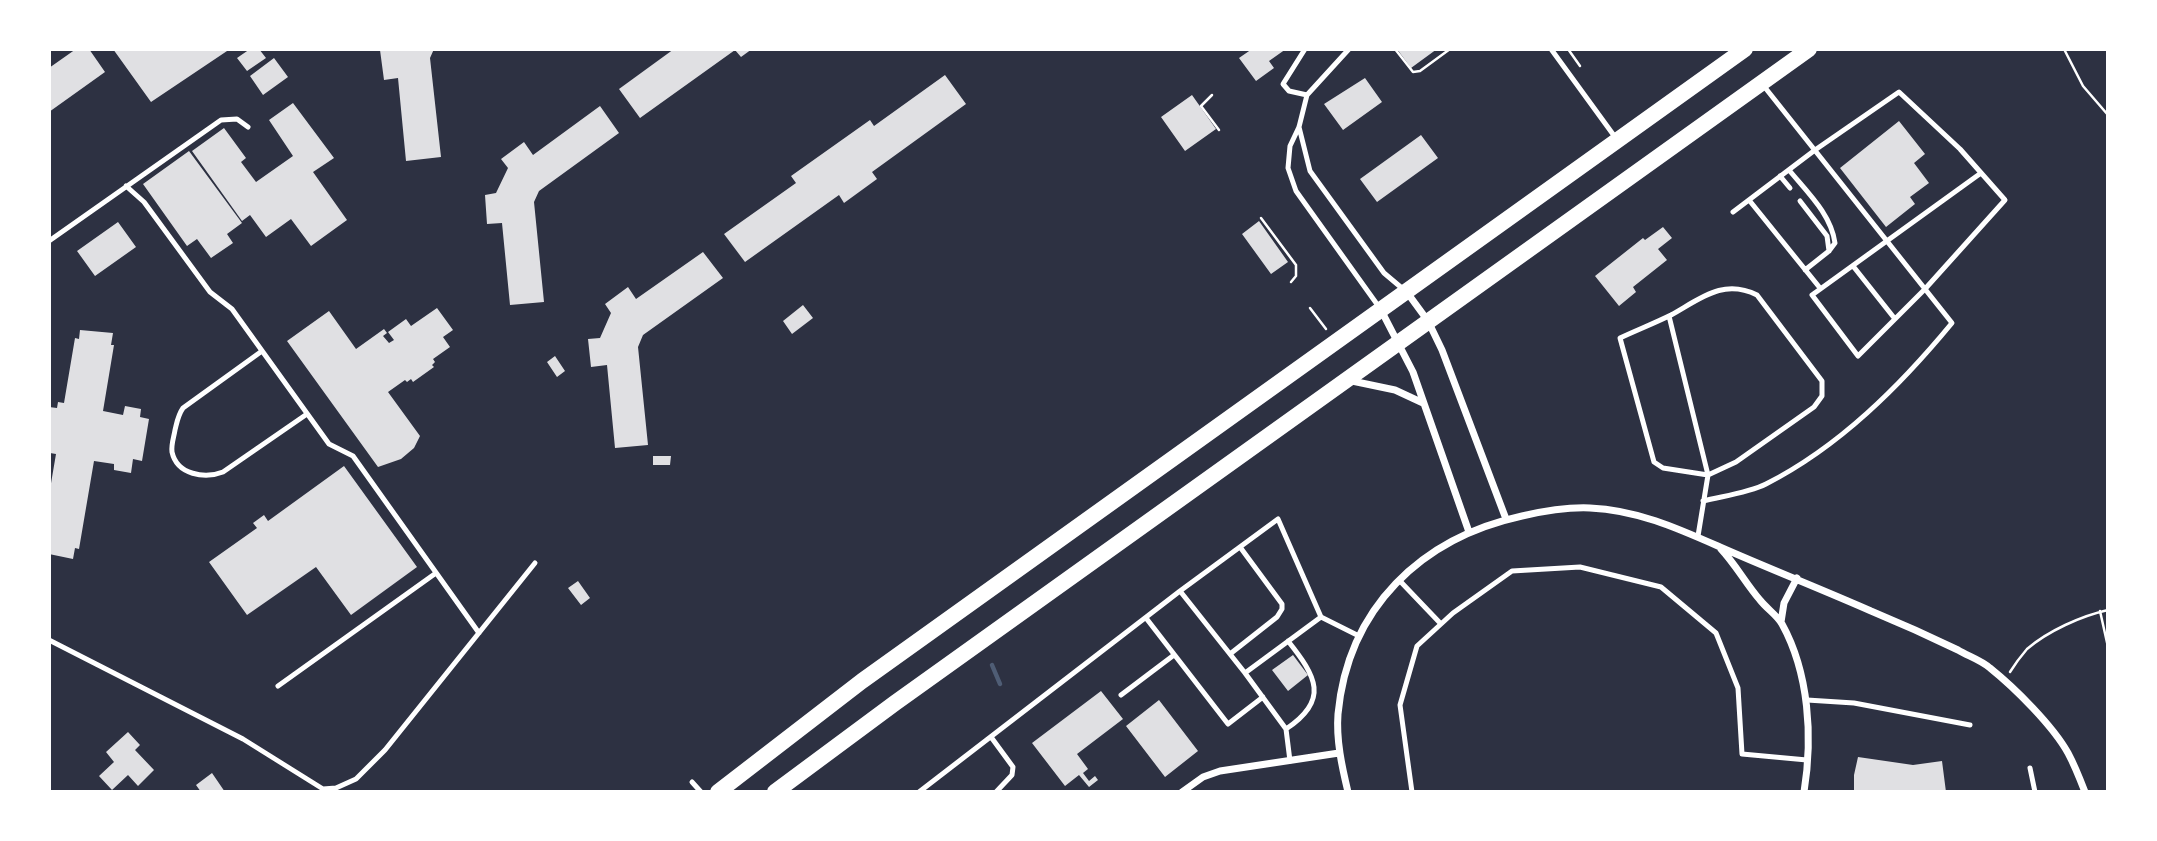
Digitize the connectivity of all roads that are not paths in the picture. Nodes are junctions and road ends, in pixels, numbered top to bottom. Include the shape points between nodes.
1 (1305, 49) edge
2 (1349, 49) edge
3 (1551, 49) edge
4 (1745, 49) edge
5 (1809, 49) edge
6 (1762, 83) junction
7 (1307, 95) junction
8 (248, 127) dead end
9 (1299, 127) junction
10 (1617, 141) junction
11 (1815, 150) junction
12 (1789, 170) junction
13 (1981, 173) junction
14 (1780, 176) junction
15 (126, 186) junction
16 (1790, 188) dead end
17 (1749, 200) junction
18 (1800, 201) dead end
19 (1733, 212) dead end
20 (49, 241) edge
21 (1889, 241) junction
22 (1829, 251) junction
23 (1853, 266) junction
24 (1805, 270) junction
25 (1820, 288) junction
26 (1925, 289) junction
27 (1406, 291) junction
28 (1381, 310) junction
29 (1669, 316) junction
30 (1895, 319) junction
31 (1428, 321) junction
32 (1398, 344) junction
33 (262, 351) junction
34 (1347, 380) junction
35 (1424, 404) junction
36 (307, 414) junction
37 (1708, 475) junction
38 (1703, 501) junction
39 (1506, 519) junction
40 (1469, 532) junction
41 (1698, 536) junction
42 (1718, 546) junction
43 (1240, 547) junction
44 (535, 563) dead end
45 (436, 573) junction
46 (1797, 578) junction
47 (1399, 580) junction
48 (1180, 591) junction
49 (1321, 617) junction
50 (1146, 618) junction
51 (1781, 622) junction
52 (1441, 624) junction
53 (479, 632) junction
54 (1359, 636) junction
55 (49, 640) edge
56 (1288, 641) junction
57 (1230, 654) junction
58 (1174, 655) junction
59 (1245, 673) junction
60 (278, 686) dead end
61 (1121, 695) dead end
62 (1262, 697) junction
63 (1807, 699) junction
64 (1970, 724) dead end
65 (1286, 729) junction
66 (990, 737) junction
67 (1339, 753) junction
68 (1807, 760) junction
69 (1290, 761) junction
70 (2030, 768) dead end
71 (692, 782) dead end
72 (346, 783) junction
73 (341, 792) edge
74 (701, 792) edge
75 (719, 792) edge
76 (775, 792) edge
77 (919, 792) edge
78 (996, 792) edge
79 (1182, 792) edge
80 (1348, 792) edge
81 (1412, 792) edge
82 (1804, 792) edge
83 (2035, 792) edge
84 (2085, 792) edge

1 - 7 lane via 1283,84 1289,91
2 - 7 lane
3 - 10 lane
4 - 10 main road
5 - 6 main road
6 - 11 lane
6 - 31 main road
7 - 9 lane
8 - 15 lane via 237,118 221,120
9 - 27 lane via 1310,171 1384,273
9 - 28 lane via 1290,146 1288,168 1296,191
10 - 27 main road
11 - 12 lane
11 - 13 lane via 1899,92
11 - 21 lane
12 - 14 lane
12 - 22 lane via 1833,229 1836,243
13 - 21 lane
13 - 26 lane via 2005,200
14 - 16 lane
14 - 17 lane
15 - 20 lane
15 - 33 lane via 144,202 210,292 229,305
17 - 19 lane
17 - 24 lane
18 - 22 lane via 1827,236
21 - 23 lane
21 - 26 lane
22 - 24 lane
23 - 25 lane
23 - 30 lane
24 - 25 lane
25 - 30 lane via 1812,295 1858,356
26 - 30 lane
26 - 38 lane via 1952,323 1874,409 1764,485
27 - 28 main road
27 - 31 street
28 - 32 street
28 - 75 main road via 862,681
29 - 37 lane
29 - 37 lane via 1620,338 1654,462 1663,468
29 - 37 lane via 1710,292 1744,288 1757,295 1822,381 1822,396 1814,407 1736,462
31 - 32 main road
31 - 39 street
32 - 34 main road
32 - 35 street
33 - 36 lane
33 - 36 lane via 178,414 172,446 177,463 200,475 223,472
34 - 35 street via 1395,390
34 - 76 main road
35 - 40 street
36 - 45 lane via 329,444 353,456
37 - 38 lane
38 - 41 lane
39 - 40 street
39 - 41 street via 1591,508 1634,513
40 - 47 street via 1428,555
41 - 42 street
42 - 46 street
42 - 51 street
43 - 48 lane
43 - 49 lane via 1279,519
43 - 57 lane via 1282,609
44 - 53 lane
45 - 53 lane
45 - 60 lane
46 - 51 street via 1784,603
46 - 84 street via 1988,666 2025,699 2067,752
47 - 52 lane
47 - 54 street via 1381,599
48 - 50 lane
48 - 57 lane
49 - 54 lane
49 - 56 lane
50 - 58 lane
50 - 66 lane
51 - 63 street
52 - 68 lane via 1512,571 1580,568 1661,587 1716,633 1738,688 1742,754
52 - 81 lane via 1417,646 1400,705
53 - 72 lane via 386,750
54 - 67 street via 1346,671 1338,715
55 - 72 lane via 243,739 323,789
56 - 59 lane
56 - 65 lane via 1305,662 1315,685 1307,711
57 - 59 lane
58 - 61 lane
58 - 62 lane via 1228,724
59 - 62 lane
62 - 65 lane
63 - 64 lane
63 - 68 street
65 - 69 lane
66 - 77 lane
66 - 78 lane via 1013,767 1013,775
67 - 69 street
67 - 80 street
68 - 82 street
69 - 79 street via 1220,771
70 - 83 lane
71 - 74 lane
72 - 73 lane

